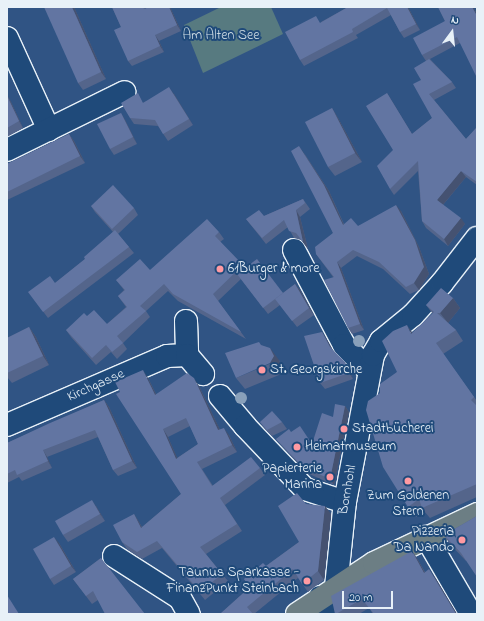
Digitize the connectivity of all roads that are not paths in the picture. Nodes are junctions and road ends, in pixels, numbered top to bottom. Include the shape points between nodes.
1 (7, 38) edge
2 (125, 92) dead end
3 (49, 130) junction
4 (7, 150) edge
5 (477, 238) edge
6 (294, 250) dead end
7 (186, 320) dead end
8 (187, 356) junction
9 (368, 370) junction
10 (203, 374) dead end
11 (220, 396) dead end
12 (7, 425) edge
13 (344, 502) junction
14 (477, 514) edge
15 (426, 536) junction
16 (114, 556) dead end
17 (328, 599) edge
18 (189, 614) edge
19 (297, 614) edge
20 (471, 614) edge

1 - 3 street
2 - 3 street
3 - 4 street
5 - 9 street, Bornhohl via 413,315 381,341
6 - 9 street via 344,345
7 - 8 street
8 - 10 street
8 - 12 street, Kirchgasse via 166,356
9 - 13 street, Bornhohl via 365,405
11 - 13 street via 305,488
13 - 17 street, Bornhohl
14 - 15 main road
15 - 17 main road via 374,563
15 - 20 street
16 - 18 street via 180,598
17 - 19 main road

